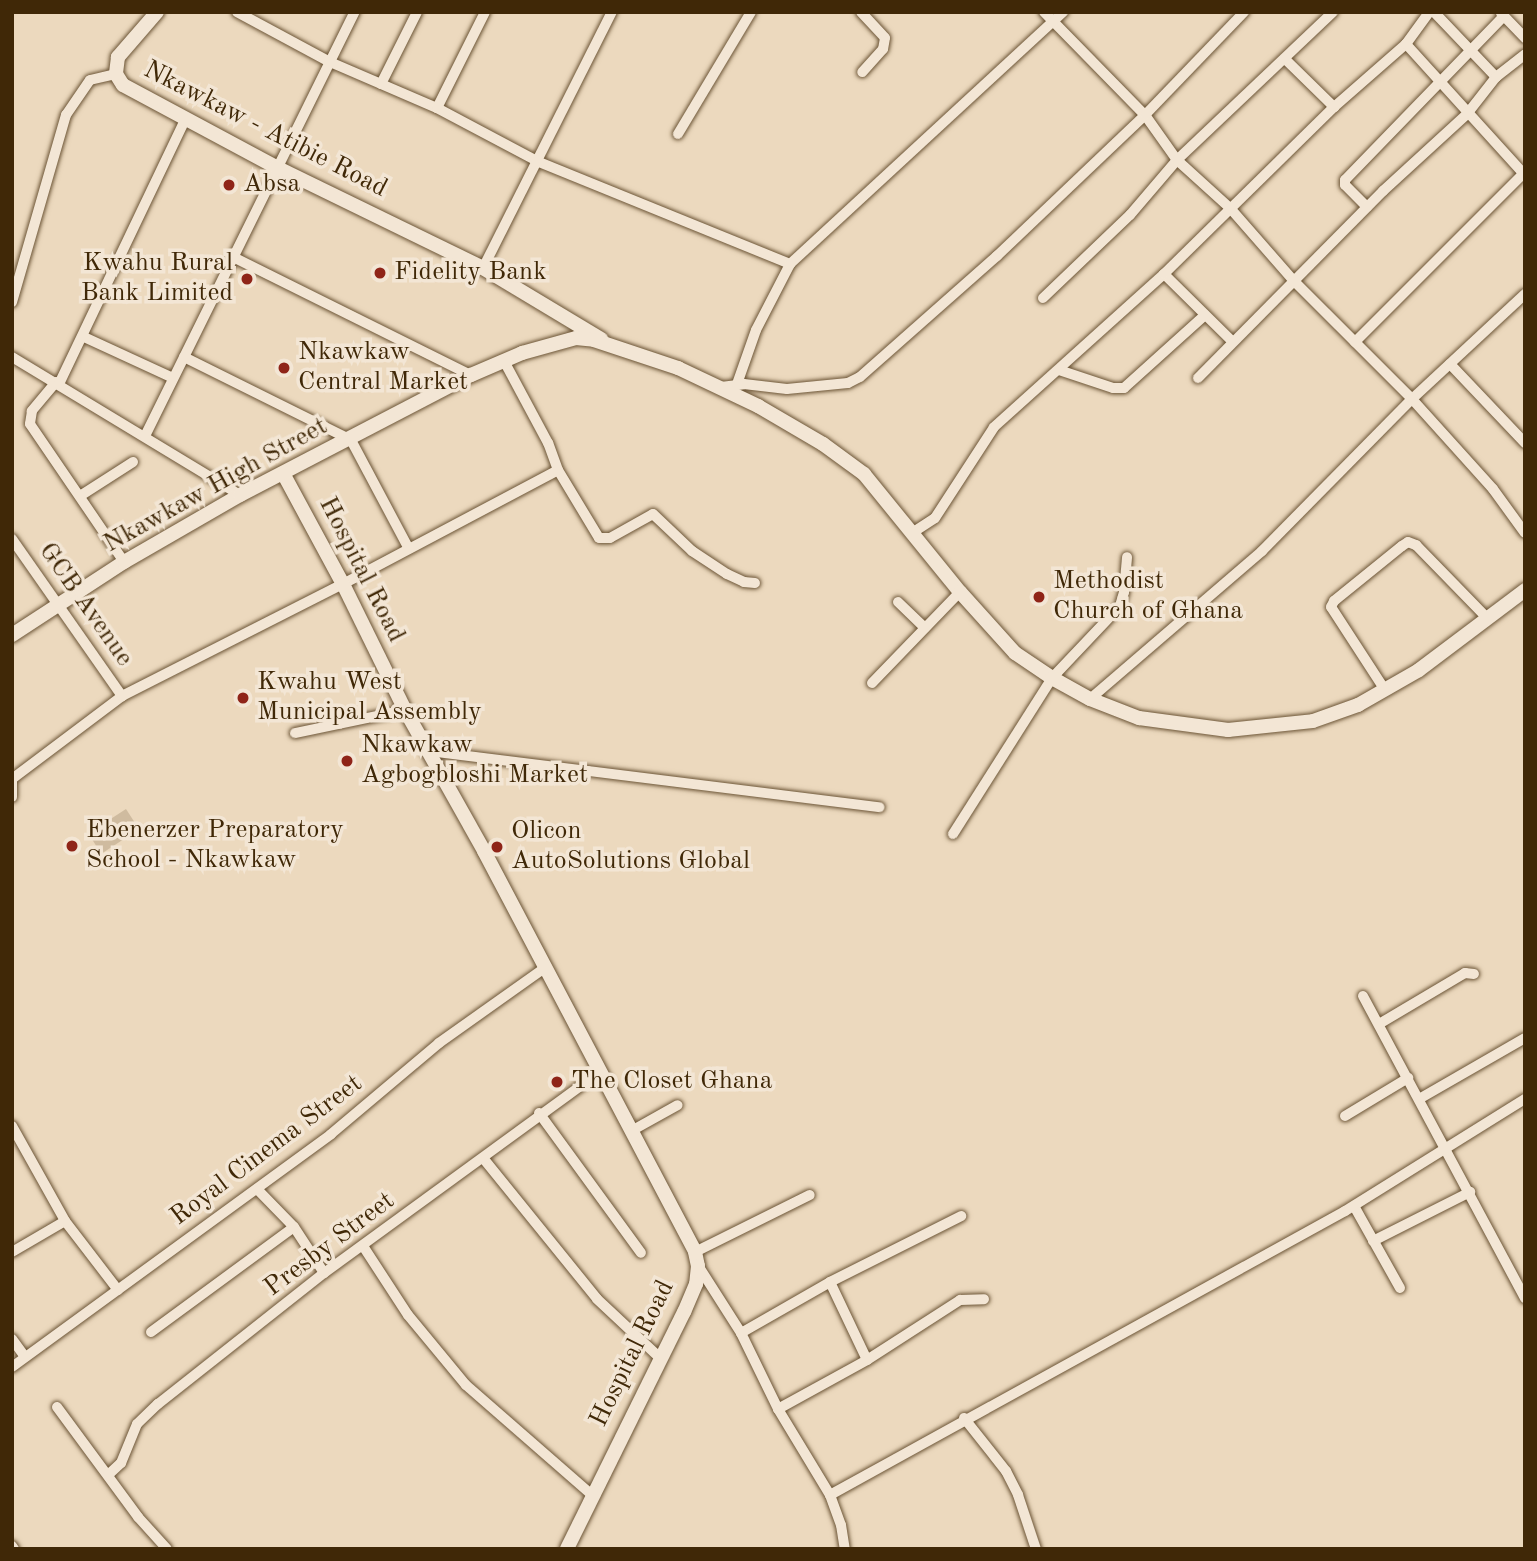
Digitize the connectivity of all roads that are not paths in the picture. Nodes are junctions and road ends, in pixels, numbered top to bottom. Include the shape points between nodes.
1 (158, 12) edge
2 (237, 12) edge
3 (355, 12) edge
4 (417, 12) edge
5 (485, 12) edge
6 (612, 12) edge
7 (751, 12) edge
8 (861, 12) edge
9 (1044, 12) edge
10 (1063, 12) edge
11 (1244, 12) edge
12 (1333, 12) edge
13 (1432, 12) edge
14 (1503, 14) edge
15 (1052, 22) junction
16 (1525, 38) edge
17 (1406, 44) junction
18 (1471, 52) junction
19 (1525, 54) edge
20 (1285, 59) junction
21 (330, 62) junction
22 (862, 72) dead end
23 (116, 74) junction
24 (1496, 77) junction
25 (1438, 83) junction
26 (381, 84) junction
27 (1334, 107) junction
28 (437, 108) junction
29 (1467, 114) junction
30 (1144, 115) junction
31 (185, 120) junction
32 (678, 134) dead end
33 (1177, 160) junction
34 (539, 162) junction
35 (276, 167) junction
36 (1524, 173) edge
37 (1367, 207) junction
38 (1230, 208) junction
39 (235, 258) junction
40 (790, 264) junction
41 (483, 268) junction
42 (1164, 274) junction
43 (1293, 280) junction
44 (1525, 294) edge
45 (1044, 299) dead end
46 (12, 302) edge
47 (1205, 315) junction
48 (84, 337) junction
49 (1232, 341) junction
50 (1355, 342) junction
51 (610, 345) junction
52 (12, 357) edge
53 (184, 357) junction
54 (504, 361) junction
55 (1450, 365) junction
56 (1059, 370) junction
57 (471, 375) junction
58 (1198, 378) dead end
59 (173, 379) junction
60 (57, 383) junction
61 (737, 384) junction
62 (721, 387) junction
63 (1412, 399) junction
64 (145, 436) junction
65 (351, 440) junction
66 (1525, 443) edge
67 (133, 462) dead end
68 (558, 470) junction
69 (284, 475) junction
70 (240, 495) junction
71 (80, 496) junction
72 (912, 533) junction
73 (1525, 533) edge
74 (12, 539) edge
75 (409, 549) junction
76 (1127, 557) dead end
77 (124, 562) junction
78 (755, 583) dead end
79 (343, 584) junction
80 (1525, 590) edge
81 (960, 592) junction
82 (898, 602) dead end
83 (57, 605) junction
84 (1488, 619) junction
85 (925, 628) junction
86 (12, 635) edge
87 (1052, 678) junction
88 (872, 683) dead end
89 (1385, 690) junction
90 (122, 696) junction
91 (1090, 699) junction
92 (405, 710) junction
93 (295, 733) dead end
94 (428, 751) junction
95 (12, 797) edge
96 (880, 807) dead end
97 (953, 834) dead end
98 (545, 967) junction
99 (1474, 974) dead end
100 (1363, 996) dead end
101 (1379, 1024) junction
102 (1525, 1038) edge
103 (601, 1071) junction
104 (1408, 1078) junction
105 (1525, 1098) edge
106 (1419, 1099) junction
107 (678, 1105) dead end
108 (540, 1113) junction
109 (1345, 1116) dead end
110 (12, 1126) edge
111 (633, 1130) junction
112 (1445, 1146) junction
113 (482, 1158) junction
114 (257, 1189) junction
115 (1470, 1192) junction
116 (810, 1195) dead end
117 (1354, 1206) junction
118 (961, 1216) dead end
119 (65, 1221) junction
120 (294, 1227) junction
121 (1373, 1241) junction
122 (363, 1246) junction
123 (12, 1252) edge
124 (641, 1253) dead end
125 (697, 1259) junction
126 (324, 1273) junction
127 (830, 1282) junction
128 (1400, 1288) dead end
129 (118, 1290) junction
130 (1525, 1298) edge
131 (984, 1299) dead end
132 (151, 1332) dead end
133 (741, 1333) junction
134 (12, 1339) edge
135 (25, 1357) junction
136 (660, 1358) junction
137 (867, 1360) junction
138 (12, 1367) edge
139 (57, 1407) dead end
140 (778, 1409) junction
141 (964, 1418) junction
142 (108, 1475) junction
143 (591, 1494) junction
144 (830, 1494) junction
145 (167, 1549) edge
146 (567, 1549) edge
147 (845, 1549) edge
148 (1036, 1549) edge

1 - 23 main road, Nkawkaw - Atibie Road via 118,57
2 - 21 street
3 - 21 street
4 - 26 street
5 - 28 street
6 - 34 street
7 - 32 street
8 - 22 street via 885,38 883,49
9 - 15 street
10 - 15 street
11 - 30 street
12 - 20 street
13 - 17 street
13 - 18 street
14 - 16 street
14 - 18 street
15 - 30 street
15 - 40 street
17 - 25 street
17 - 27 street
18 - 24 street
18 - 25 street
19 - 24 street
20 - 27 street
20 - 33 street
21 - 26 street
21 - 35 street
23 - 31 main road, Nkawkaw - Atibie Road via 134,92
23 - 46 street via 90,80 66,115
24 - 29 street
25 - 29 street
25 - 37 street via 1345,180 1345,186
26 - 28 street
27 - 38 street
28 - 34 street
29 - 36 street
29 - 37 street
30 - 33 street
30 - 61 street via 997,256 860,377 848,383 787,389
31 - 35 main road, Nkawkaw - Atibie Road
31 - 48 street
33 - 38 street
33 - 45 street via 1130,215
34 - 40 street
34 - 41 street
35 - 39 street
35 - 41 main road, Nkawkaw - Atibie Road
36 - 50 street
37 - 43 street
38 - 42 street
38 - 43 street
39 - 53 street
39 - 57 street
40 - 61 street via 756,330
41 - 51 main road, Nkawkaw - Atibie Road
42 - 47 street
42 - 56 street
43 - 49 street
43 - 50 street
44 - 55 street
47 - 49 street
47 - 56 street via 1124,388
48 - 59 street
48 - 60 street
49 - 58 street
50 - 63 street
51 - 54 main road, Nkawkaw High Street via 576,338
51 - 62 main road, Nkawkaw High Street
52 - 60 street
53 - 59 street
53 - 65 street
54 - 57 main road, Nkawkaw High Street
54 - 68 street
55 - 63 street
55 - 66 street
56 - 72 street via 994,427 935,518
57 - 65 main road, Nkawkaw High Street
59 - 64 street
60 - 64 street
60 - 71 street via 32,411 30,425
61 - 62 street
62 - 72 main road, Nkawkaw High Street via 804,432 864,474
63 - 73 street via 1493,489
63 - 91 street via 1262,551
64 - 70 street
65 - 69 main road, Nkawkaw High Street
65 - 75 street
67 - 71 street
68 - 75 street
68 - 78 street via 599,537 610,538 653,514 692,551 727,574
69 - 70 main road, Nkawkaw High Street
69 - 79 main road, Hospital Road
70 - 77 main road, Nkawkaw High Street
71 - 77 street
72 - 81 main road, Nkawkaw High Street
74 - 83 street, GCB Avenue
75 - 79 street
76 - 87 street via 1120,606
77 - 83 main road, Nkawkaw High Street
79 - 90 street
79 - 92 main road, Hospital Road
80 - 84 main road, Nkawkaw High Street
81 - 85 street
81 - 87 main road, Nkawkaw High Street via 1016,653
82 - 85 street
83 - 86 main road, Nkawkaw High Street
83 - 90 street, GCB Avenue
84 - 89 main road, Nkawkaw High Street
84 - 89 street via 1416,545 1408,542 1402,546 1331,607
85 - 88 street
87 - 91 main road, Nkawkaw High Street
87 - 97 street
89 - 91 main road, Nkawkaw High Street via 1313,721 1228,730 1152,720
90 - 95 street via 12,779
92 - 93 street
92 - 94 main road, Hospital Road
94 - 96 street
94 - 98 main road, Hospital Road
98 - 103 main road, Hospital Road
98 - 114 street, Royal Cinema Street via 439,1043
99 - 101 street via 1465,973
100 - 101 street
101 - 104 street
102 - 106 street
103 - 108 street, Presby Street
103 - 111 main road, Hospital Road
104 - 106 street
104 - 109 street
105 - 112 street
106 - 112 street
107 - 111 street
108 - 113 street, Presby Street
108 - 124 street
110 - 119 street
111 - 125 main road, Hospital Road
112 - 115 street
112 - 117 street
113 - 122 street, Presby Street
113 - 136 street via 597,1299
114 - 120 street
114 - 129 street, Royal Cinema Street
115 - 121 street
115 - 130 street
116 - 125 street
117 - 121 street
117 - 141 street
118 - 127 street
119 - 123 street
119 - 129 street
120 - 126 street
120 - 132 street
121 - 128 street
122 - 126 street, Presby Street
122 - 143 street via 408,1315 466,1385
125 - 133 street
125 - 136 main road, Hospital Road via 696,1284
126 - 142 street, Presby Street via 158,1404 137,1424 121,1463
127 - 133 street
127 - 137 street
129 - 135 street, Royal Cinema Street
131 - 137 street via 960,1300
133 - 140 street
134 - 135 street
135 - 138 street, Royal Cinema Street
136 - 143 main road, Hospital Road
137 - 140 street
139 - 142 street
140 - 144 street
141 - 144 street
141 - 148 street via 1006,1471
142 - 145 street
143 - 146 main road, Hospital Road
144 - 147 street

